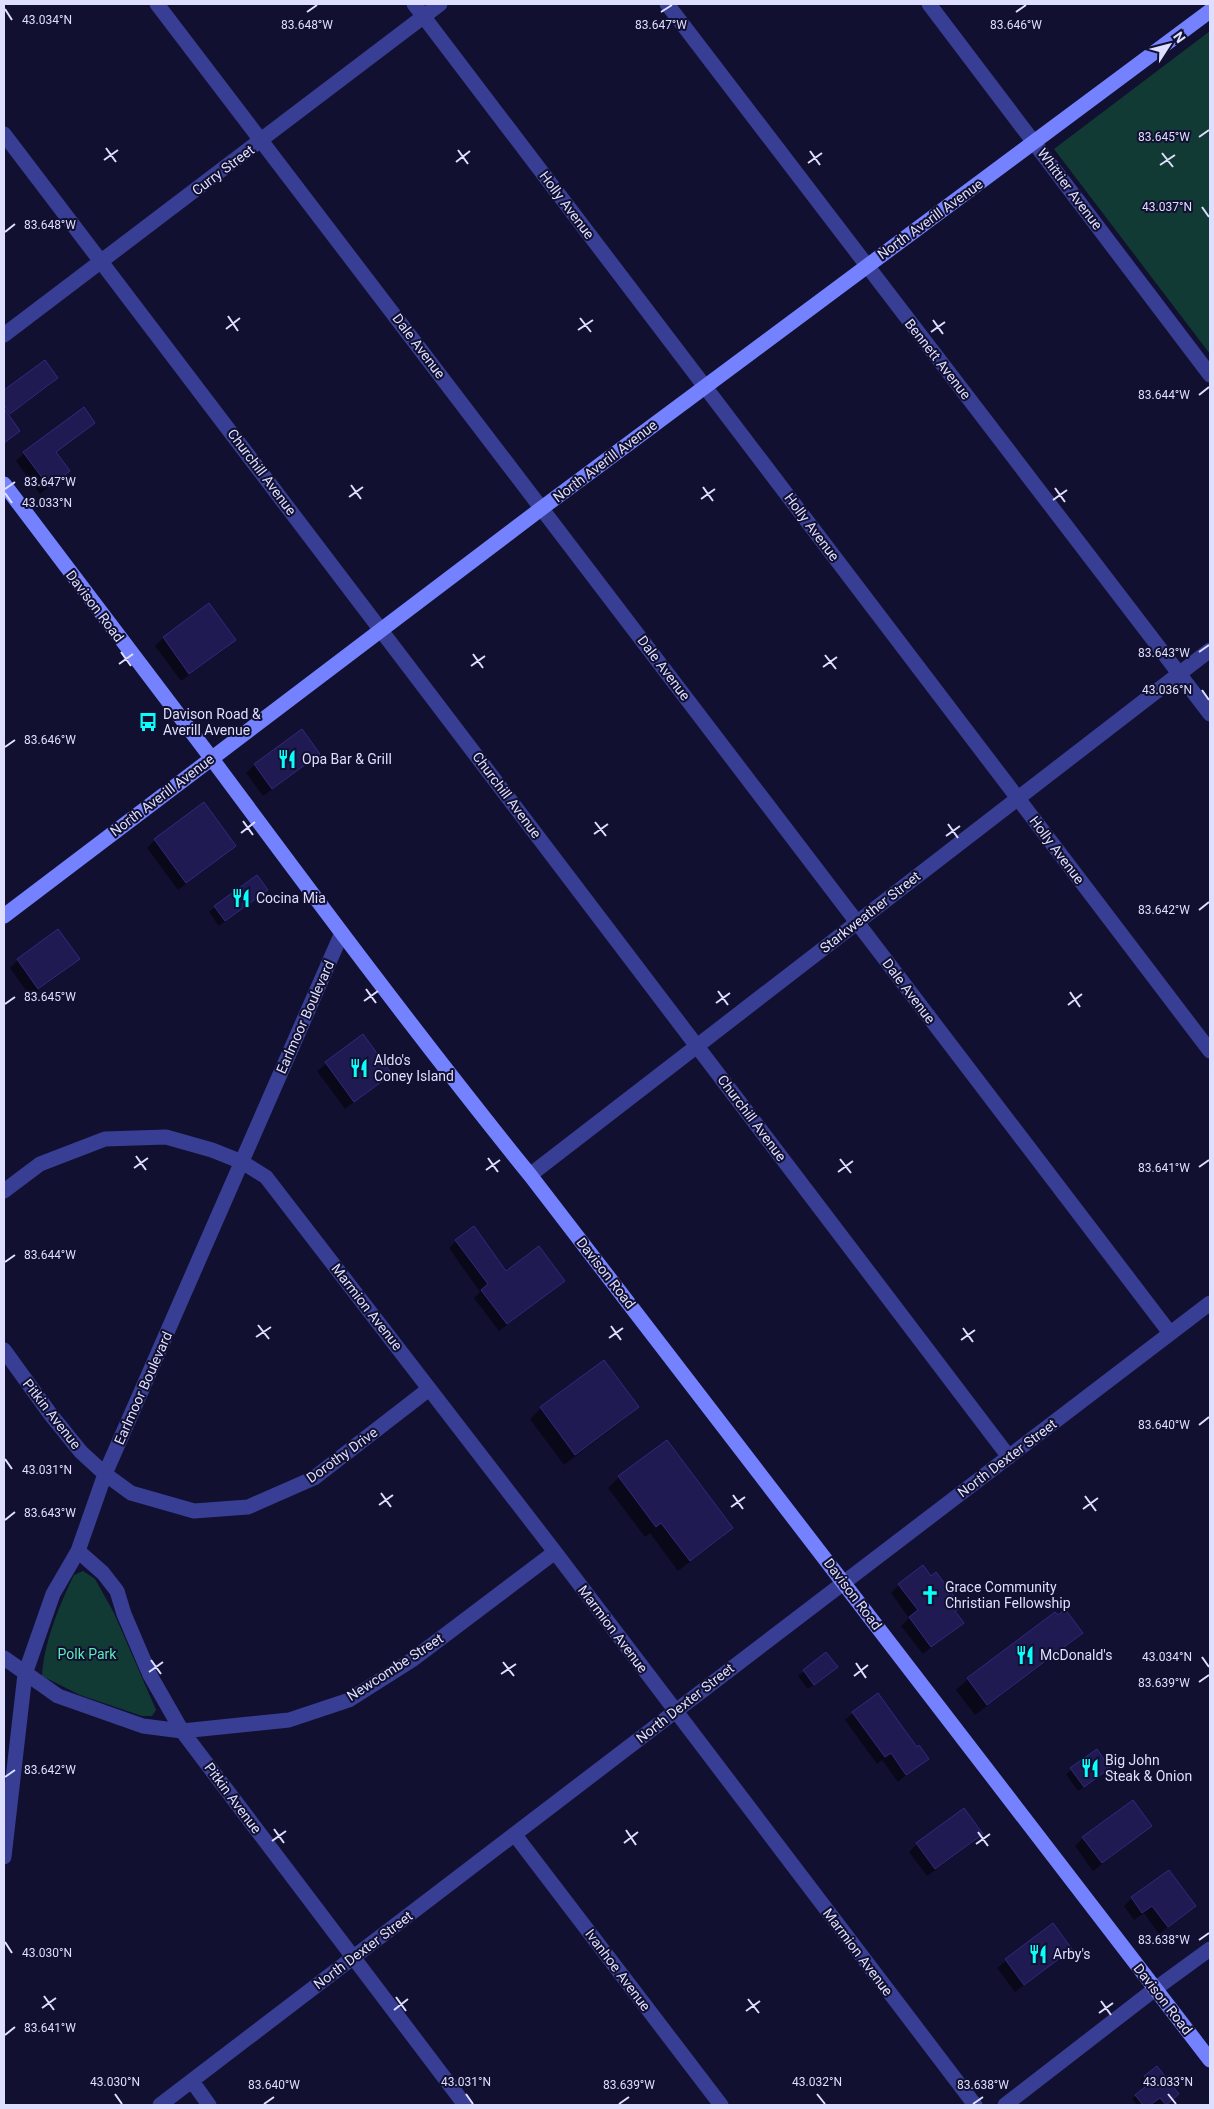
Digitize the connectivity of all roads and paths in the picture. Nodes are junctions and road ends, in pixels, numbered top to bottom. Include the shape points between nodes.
1 (157, 4) edge
2 (414, 4) edge
3 (440, 4) edge
4 (667, 4) edge
5 (929, 4) edge
6 (1206, 4) edge
7 (1210, 10) edge
8 (423, 17) junction
9 (4, 134) edge
10 (262, 140) junction
11 (1034, 143) junction
12 (102, 260) junction
13 (866, 266) junction
14 (4, 335) edge
15 (1210, 375) edge
16 (706, 386) junction
17 (4, 484) edge
18 (542, 508) junction
19 (383, 631) junction
20 (1210, 650) edge
21 (1180, 674) junction
22 (1210, 714) edge
23 (211, 758) junction
24 (1018, 798) junction
25 (4, 916) edge
26 (857, 922) junction
27 (341, 935) junction
28 (697, 1046) junction
29 (1210, 1051) edge
30 (242, 1162) junction
31 (530, 1174) junction
32 (4, 1191) edge
33 (1210, 1303) edge
34 (1170, 1333) junction
35 (4, 1350) edge
36 (430, 1389) junction
37 (1010, 1457) junction
38 (105, 1474) junction
39 (78, 1551) junction
40 (555, 1552) junction
41 (843, 1582) junction
42 (4, 1658) edge
43 (25, 1674) junction
44 (674, 1711) junction
45 (182, 1731) junction
46 (515, 1835) junction
47 (4, 1857) edge
48 (1210, 1949) edge
49 (353, 1957) junction
50 (1155, 1989) junction
51 (1210, 2060) edge
52 (192, 2081) junction
53 (160, 2105) edge
54 (210, 2105) edge
55 (465, 2105) edge
56 (721, 2105) edge
57 (975, 2105) edge
58 (1005, 2105) edge

1 - 10 street, Dale Avenue
2 - 8 street, Holly Avenue
3 - 8 street, Curry Street
4 - 13 street, Bennett Avenue
5 - 11 street, Whittier Avenue
6 - 7 street
7 - 11 main road, North Averill Avenue
8 - 10 street, Curry Street
8 - 16 street, Holly Avenue
9 - 12 street, Churchill Avenue
10 - 12 street, Curry Street
10 - 18 street, Dale Avenue
11 - 13 main road, North Averill Avenue
11 - 15 street, Whittier Avenue
12 - 14 street, Curry Street
12 - 19 street, Churchill Avenue
13 - 16 main road, North Averill Avenue
13 - 21 street, Bennett Avenue
16 - 18 main road, North Averill Avenue
16 - 24 street, Holly Avenue
17 - 23 main road, Davison Road
18 - 19 main road, North Averill Avenue
18 - 26 street, Dale Avenue
19 - 23 main road, North Averill Avenue
19 - 28 street, Churchill Avenue
20 - 21 street, Starkweather Street
21 - 22 street, Bennett Avenue
21 - 24 street, Starkweather Street
23 - 25 main road, North Averill Avenue
23 - 27 main road, Davison Road
24 - 26 street, Starkweather Street
24 - 29 street, Holly Avenue
26 - 28 street, Starkweather Street
26 - 34 street, Dale Avenue
27 - 30 street, Earlmoor Boulevard
27 - 31 main road, Davison Road
28 - 31 street, Starkweather Street
28 - 37 street, Churchill Avenue
30 - 32 street, Marmion Avenue via 166,1137 105,1139 40,1164
30 - 36 street, Marmion Avenue via 266,1177
30 - 38 street, Earlmoor Boulevard
31 - 41 main road, Davison Road
33 - 34 street, North Dexter Street
34 - 37 street, North Dexter Street
35 - 38 street, Pitkin Avenue via 81,1452
36 - 38 street, Dorothy Drive via 314,1478 248,1507 194,1511 131,1493
36 - 40 street, Marmion Avenue
37 - 41 street, North Dexter Street
38 - 39 street, Earlmoor Boulevard
39 - 43 street, Earlmoor Boulevard via 53,1594
39 - 45 street, Pitkin Avenue via 103,1573 117,1592 150,1675
40 - 44 street, Marmion Avenue
40 - 45 street, Newcombe Street via 412,1660 348,1700 289,1720
41 - 44 street, North Dexter Street
41 - 50 main road, Davison Road
42 - 43 street, Newcombe Street
43 - 45 street, Newcombe Street via 58,1696 143,1726
43 - 47 street, Earlmoor Boulevard
44 - 46 street, North Dexter Street
44 - 57 street, Marmion Avenue
45 - 49 street, Pitkin Avenue
46 - 49 street, North Dexter Street
46 - 56 street, Ivanhoe Avenue
48 - 50 street
49 - 52 street, North Dexter Street
49 - 55 street, Pitkin Avenue
50 - 51 main road, Davison Road
50 - 58 street
52 - 53 street, North Dexter Street
52 - 54 street

